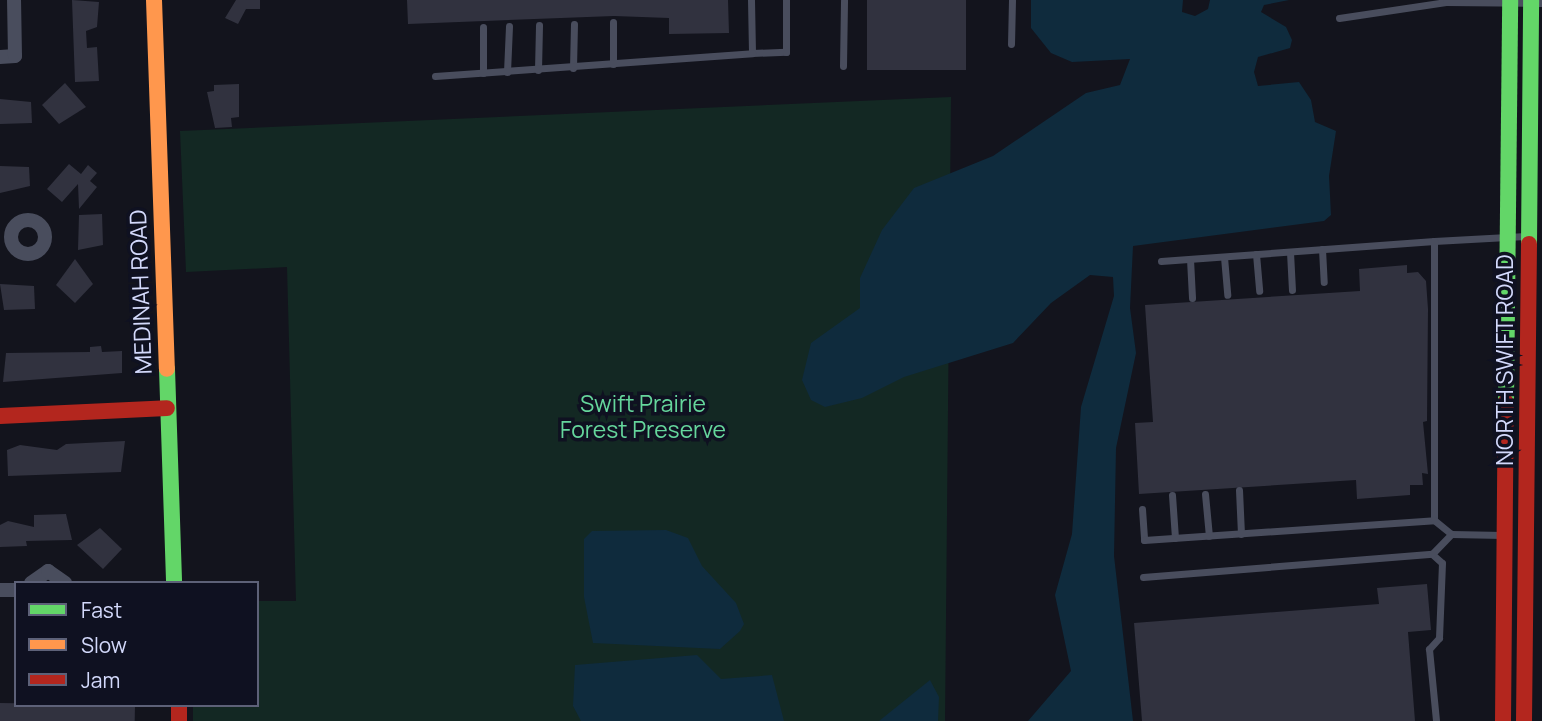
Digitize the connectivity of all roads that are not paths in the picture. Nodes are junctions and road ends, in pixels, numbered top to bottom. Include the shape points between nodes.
1 (14, 0) edge
2 (154, 0) edge
3 (751, 0) edge
4 (786, 0) edge
5 (844, 0) edge
6 (1012, 0) edge
7 (1510, 1) edge
8 (1534, 2) edge
9 (1339, 18) dead end
10 (613, 22) dead end
11 (574, 24) dead end
12 (539, 25) dead end
13 (509, 26) dead end
14 (483, 27) dead end
15 (1011, 44) dead end
16 (752, 53) junction
17 (0, 57) edge
18 (613, 64) junction
19 (844, 66) dead end
20 (573, 68) junction
21 (538, 70) junction
22 (507, 72) junction
23 (483, 73) junction
24 (435, 76) dead end
25 (1527, 236) junction
26 (1507, 237) junction
27 (1434, 241) junction
28 (1322, 249) junction
29 (1290, 252) junction
30 (1256, 254) junction
31 (1224, 257) junction
32 (1190, 259) junction
33 (1161, 261) dead end
34 (1324, 282) dead end
35 (1292, 290) dead end
36 (1259, 291) dead end
37 (1227, 295) dead end
38 (1192, 298) dead end
39 (167, 408) junction
40 (0, 416) edge
41 (1239, 490) dead end
42 (1205, 494) dead end
43 (1172, 495) dead end
44 (1142, 509) dead end
45 (1434, 520) junction
46 (1241, 534) junction
47 (1451, 534) junction
48 (1506, 535) junction
49 (1530, 535) junction
50 (1209, 536) junction
51 (1175, 538) junction
52 (1432, 554) junction
53 (1143, 577) dead end
54 (34, 581) edge
55 (62, 581) edge
56 (174, 581) edge
57 (1436, 721) edge
58 (1503, 721) edge
59 (1524, 721) edge

1 - 17 street via 15,56
2 - 39 street, MEDINAH ROAD
3 - 16 lane
4 - 16 lane via 786,52
5 - 19 lane
6 - 15 lane
7 - 8 lane
7 - 9 lane via 1446,2
7 - 26 street, NORTH SWIFT ROAD
8 - 25 street, NORTH SWIFT ROAD
10 - 18 lane
11 - 20 lane
12 - 21 lane
13 - 22 lane
14 - 23 lane
16 - 18 lane
18 - 20 lane
20 - 21 lane
21 - 22 lane
22 - 23 lane
23 - 24 lane
25 - 26 lane
25 - 49 street, NORTH SWIFT ROAD
26 - 27 lane
26 - 48 street, NORTH SWIFT ROAD
27 - 28 lane
27 - 45 lane
28 - 29 lane
28 - 34 lane
29 - 30 lane
29 - 35 lane
30 - 31 lane
30 - 36 lane
31 - 32 lane
31 - 37 lane
32 - 33 lane
32 - 38 lane
39 - 40 street
39 - 56 street, MEDINAH ROAD
41 - 46 lane
42 - 50 lane
43 - 51 lane
44 - 51 lane via 1144,540
45 - 46 lane
45 - 47 lane
46 - 50 lane
47 - 48 lane
47 - 52 lane
48 - 49 lane
48 - 58 street, NORTH SWIFT ROAD
49 - 59 street, NORTH SWIFT ROAD
50 - 51 lane
52 - 53 lane
52 - 57 lane via 1442,564 1439,638 1429,649
54 - 55 street via 48,570

